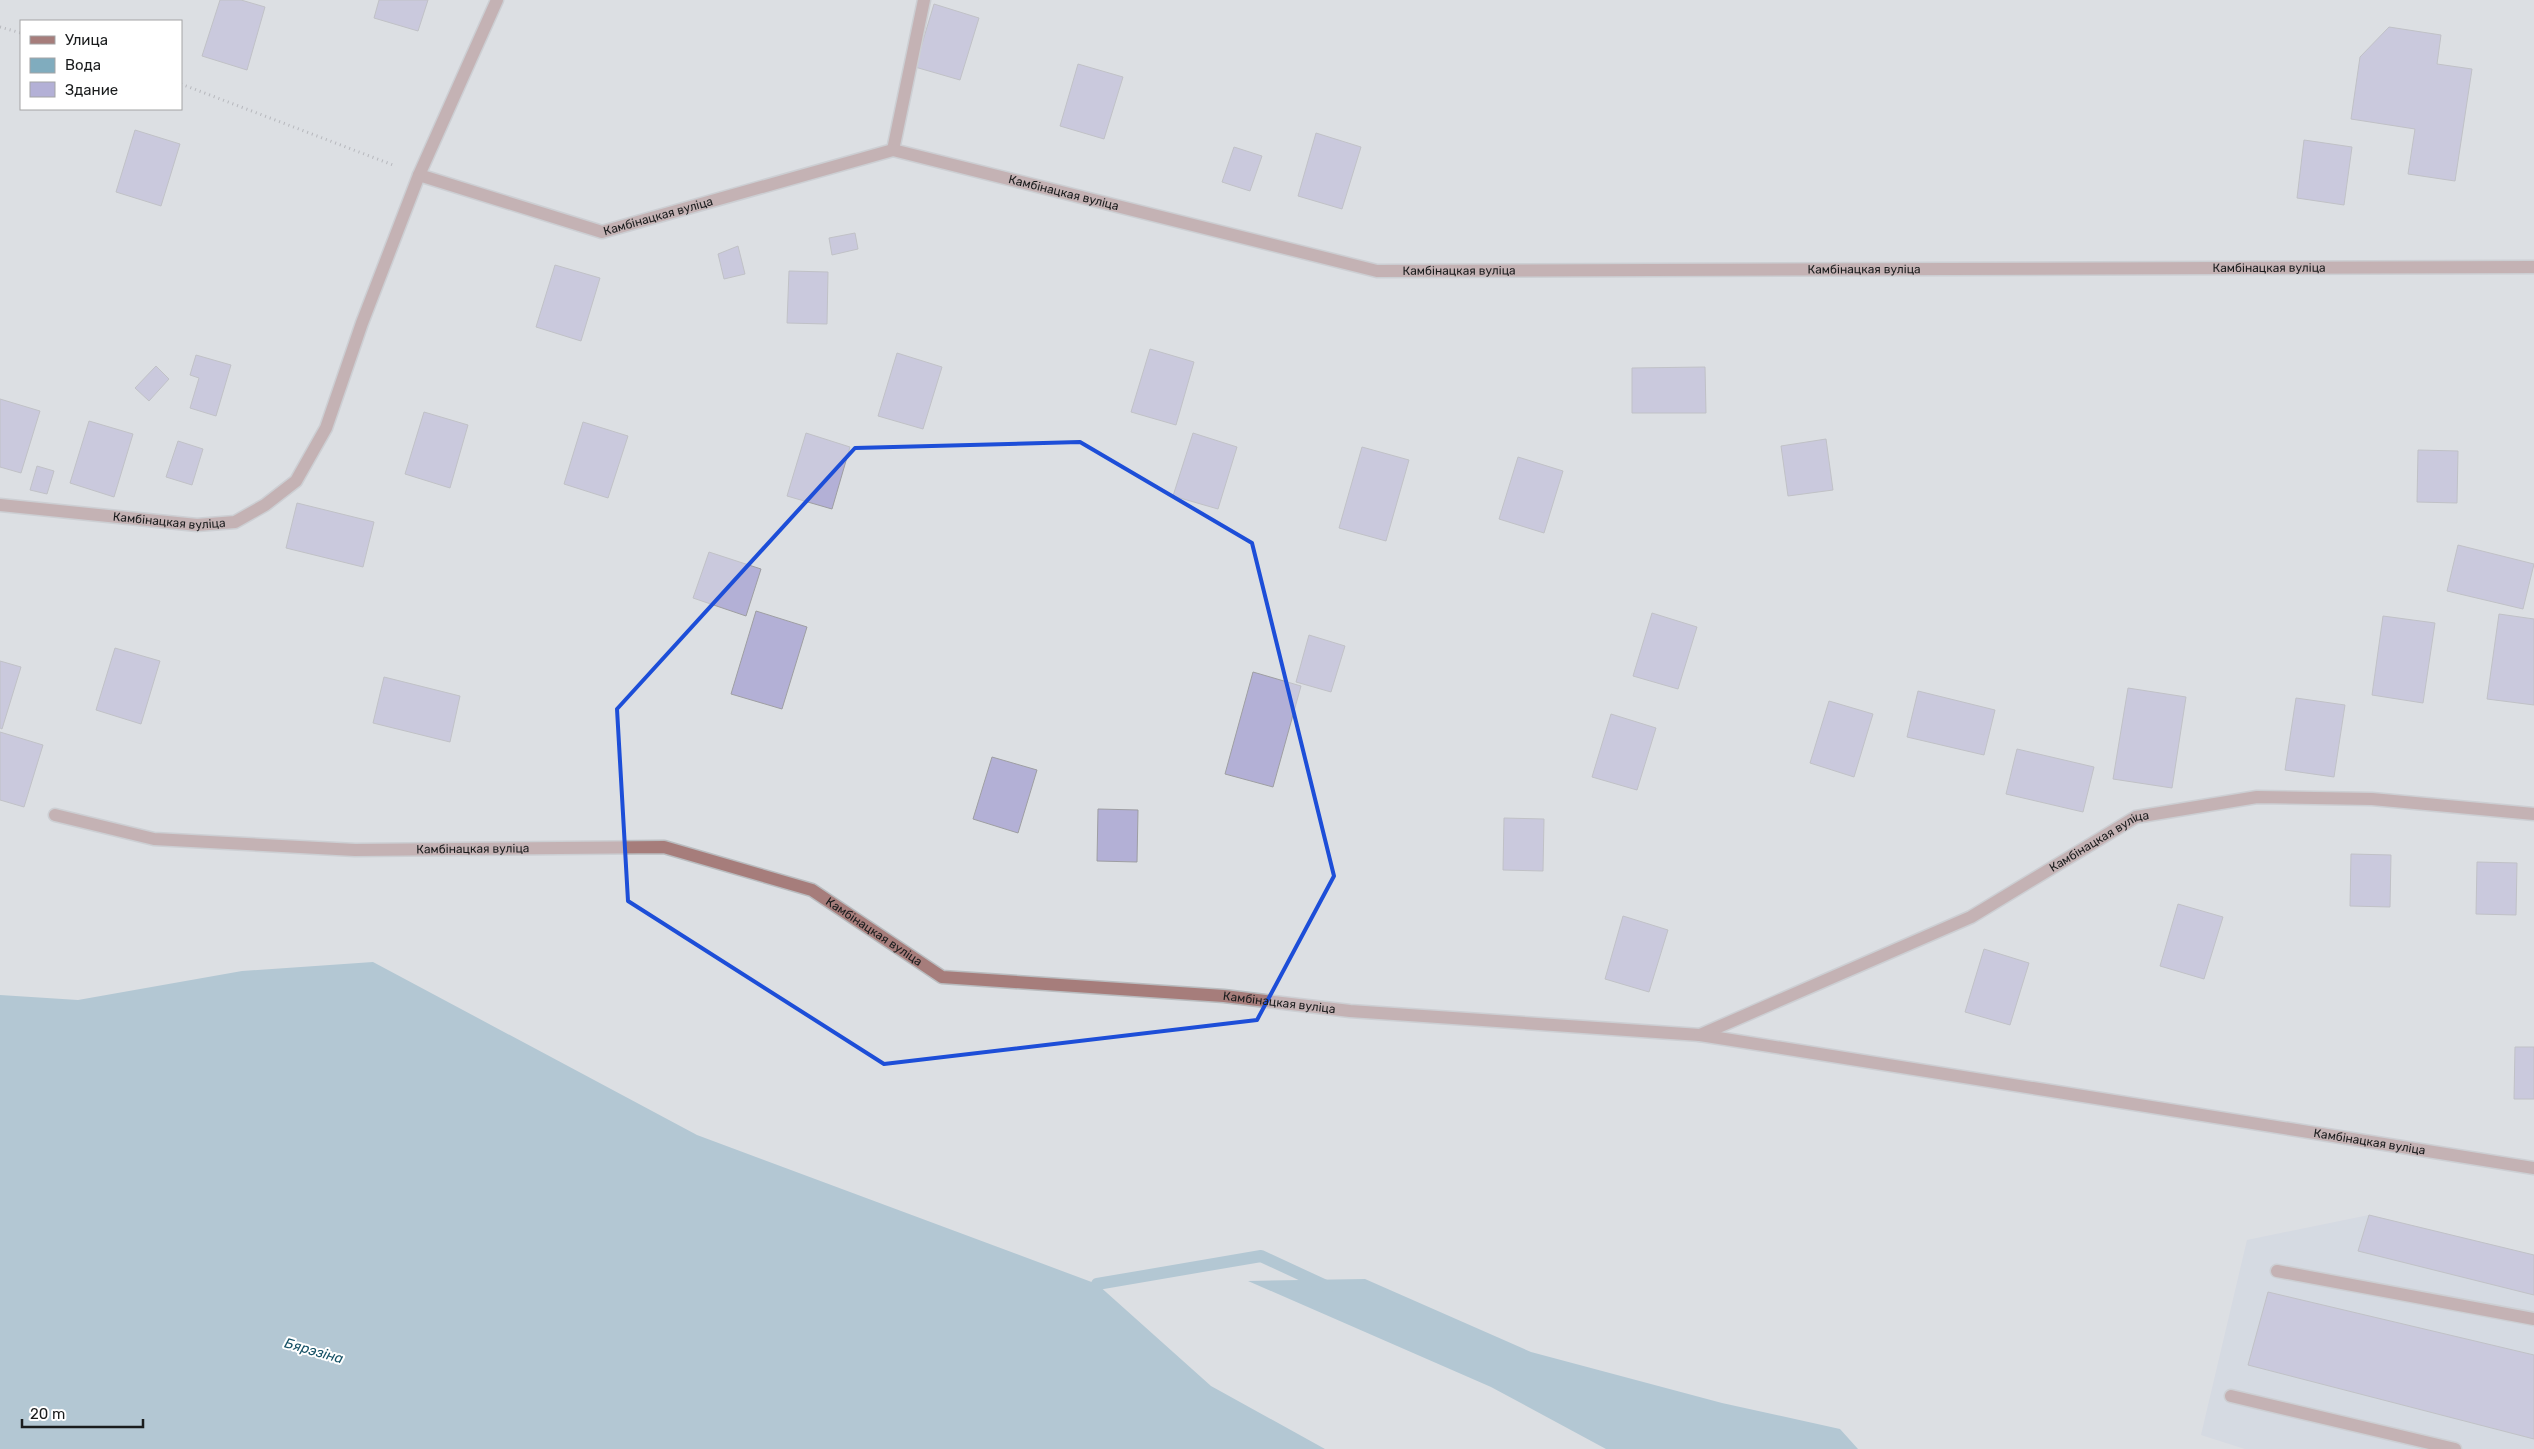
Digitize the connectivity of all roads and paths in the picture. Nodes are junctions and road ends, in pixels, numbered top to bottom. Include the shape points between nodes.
1 (497, 0) edge
2 (924, 0) edge
3 (0, 27) edge
4 (20, 33) edge
5 (182, 84) edge
6 (893, 150) junction
7 (419, 175) junction
8 (2534, 267) edge
9 (0, 505) edge
10 (2534, 814) edge
11 (55, 816) dead end
12 (1700, 1035) junction
13 (2534, 1168) edge
14 (2276, 1271) dead end
15 (2534, 1320) edge
16 (2231, 1396) dead end
17 (2455, 1449) edge

1 - 7 street, Камбінацкая вуліца
2 - 6 street
3 - 4 path
5 - 7 path
6 - 7 street, Камбінацкая вуліца via 602,232
6 - 8 street, Камбінацкая вуліца via 1377,271
7 - 9 street, Камбінацкая вуліца via 326,428 296,481 266,505 235,522 197,525
10 - 12 street, Камбінацкая вуліца via 2372,799 2257,797 2136,817 1971,917
11 - 12 street, Камбінацкая вуліца via 154,839 355,850 664,847 812,890 942,977 1214,996 1350,1011
12 - 13 street, Камбінацкая вуліца
14 - 15 street
16 - 17 street

